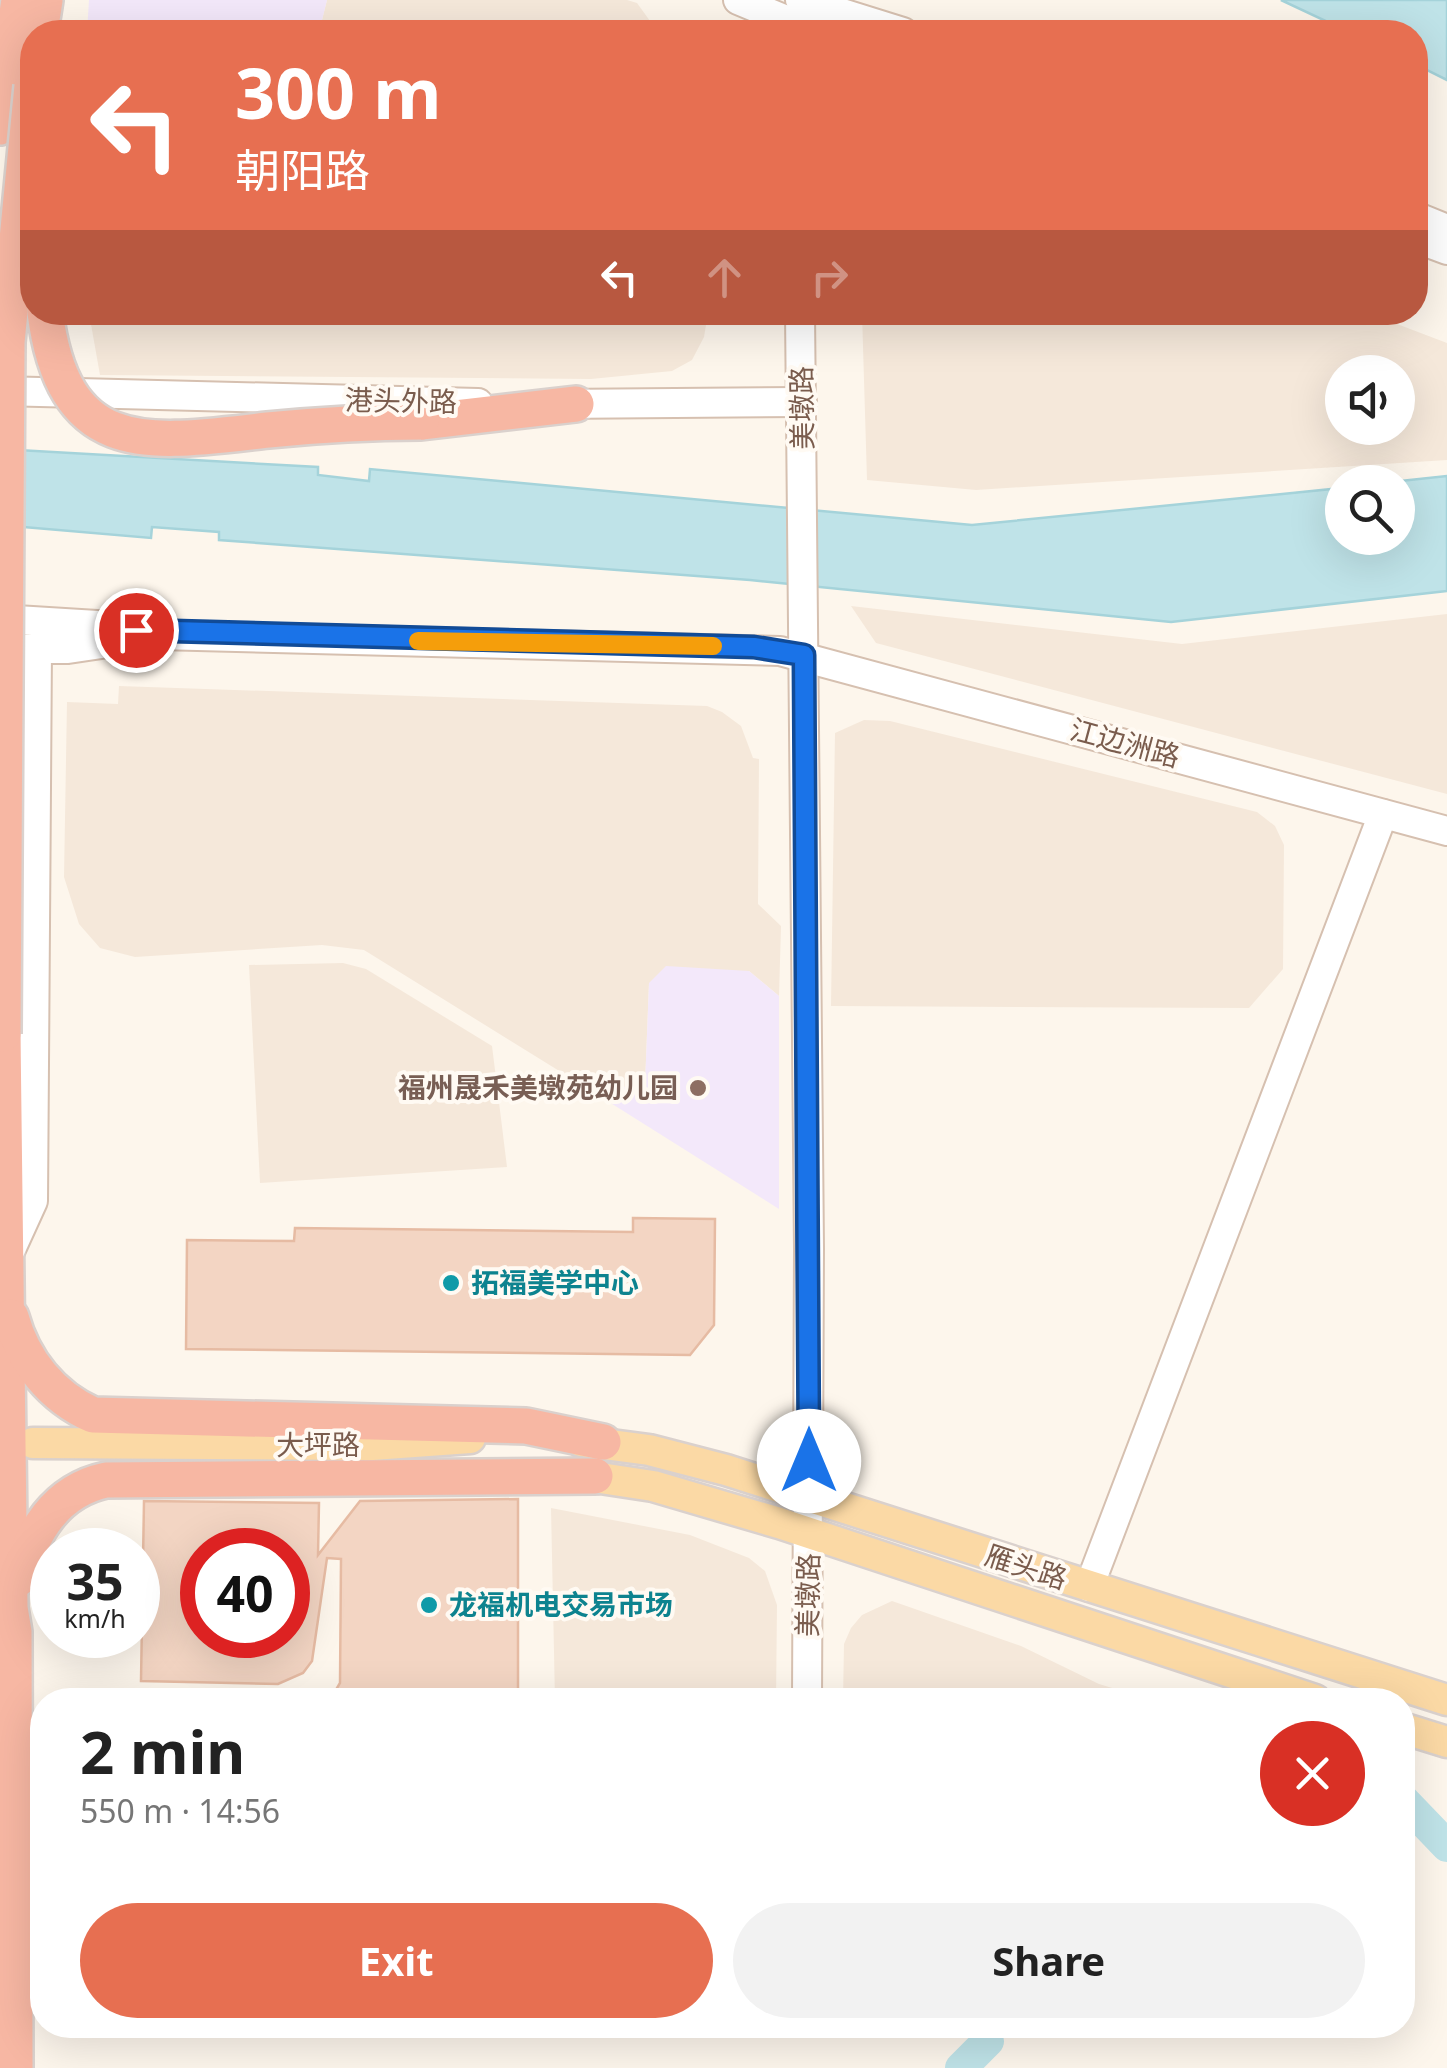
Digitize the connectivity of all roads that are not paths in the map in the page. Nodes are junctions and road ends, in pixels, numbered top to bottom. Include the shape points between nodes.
1 (19, 0) edge
2 (738, 0) edge
3 (800, 18) edge
4 (0, 127) edge
5 (20, 214) edge
6 (47, 325) edge
7 (800, 325) edge
8 (0, 391) edge
9 (802, 402) junction
10 (576, 404) junction
11 (0, 619) edge
12 (158, 634) junction
13 (0, 649) edge
14 (36, 649) junction
15 (804, 655) junction
16 (0, 703) edge
17 (36, 716) junction
18 (1383, 814) junction
19 (1447, 832) edge
20 (5, 1280) junction
21 (33, 1447) dead end
22 (599, 1459) junction
23 (809, 1497) junction
24 (809, 1532) junction
25 (1089, 1587) junction
26 (10, 1608) junction
27 (807, 1688) edge
28 (1278, 1688) edge
29 (1405, 1688) edge
30 (1415, 1691) edge
31 (1447, 1700) edge
32 (1415, 1732) edge
33 (1447, 1742) edge
34 (16, 2066) edge

1 - 4 highway
2 - 3 street
5 - 20 highway, bridge via 8,342
6 - 10 highway, bridge via 65,389 90,416 125,436 162,442
7 - 9 street, 美墩路
8 - 10 street, 港头外路
9 - 10 street, 港头外路
9 - 15 street, 美墩路
11 - 12 street
12 - 14 street
12 - 15 street, 江边洲路 via 754,647
13 - 14 street
14 - 17 street
15 - 18 street, 江边洲路
15 - 23 street, 美墩路
16 - 17 street via 26,703
17 - 20 street via 33,1200
18 - 19 street, 江边洲路
18 - 25 street
20 - 22 highway via 31,1362 54,1391 94,1414 526,1426
20 - 26 highway
21 - 22 main road, 大坪路 via 372,1446 470,1438
22 - 23 main road, 雁头路 via 696,1462
22 - 24 main road, 雁头路 via 672,1491
22 - 26 highway via 96,1482 73,1492 40,1524
23 - 24 street, 美墩路
23 - 25 main road, 雁头路
24 - 27 street, 美墩路
24 - 28 main road, 雁头路
25 - 29 main road, 雁头路
26 - 34 highway
30 - 31 main road, 雁头路
32 - 33 main road

